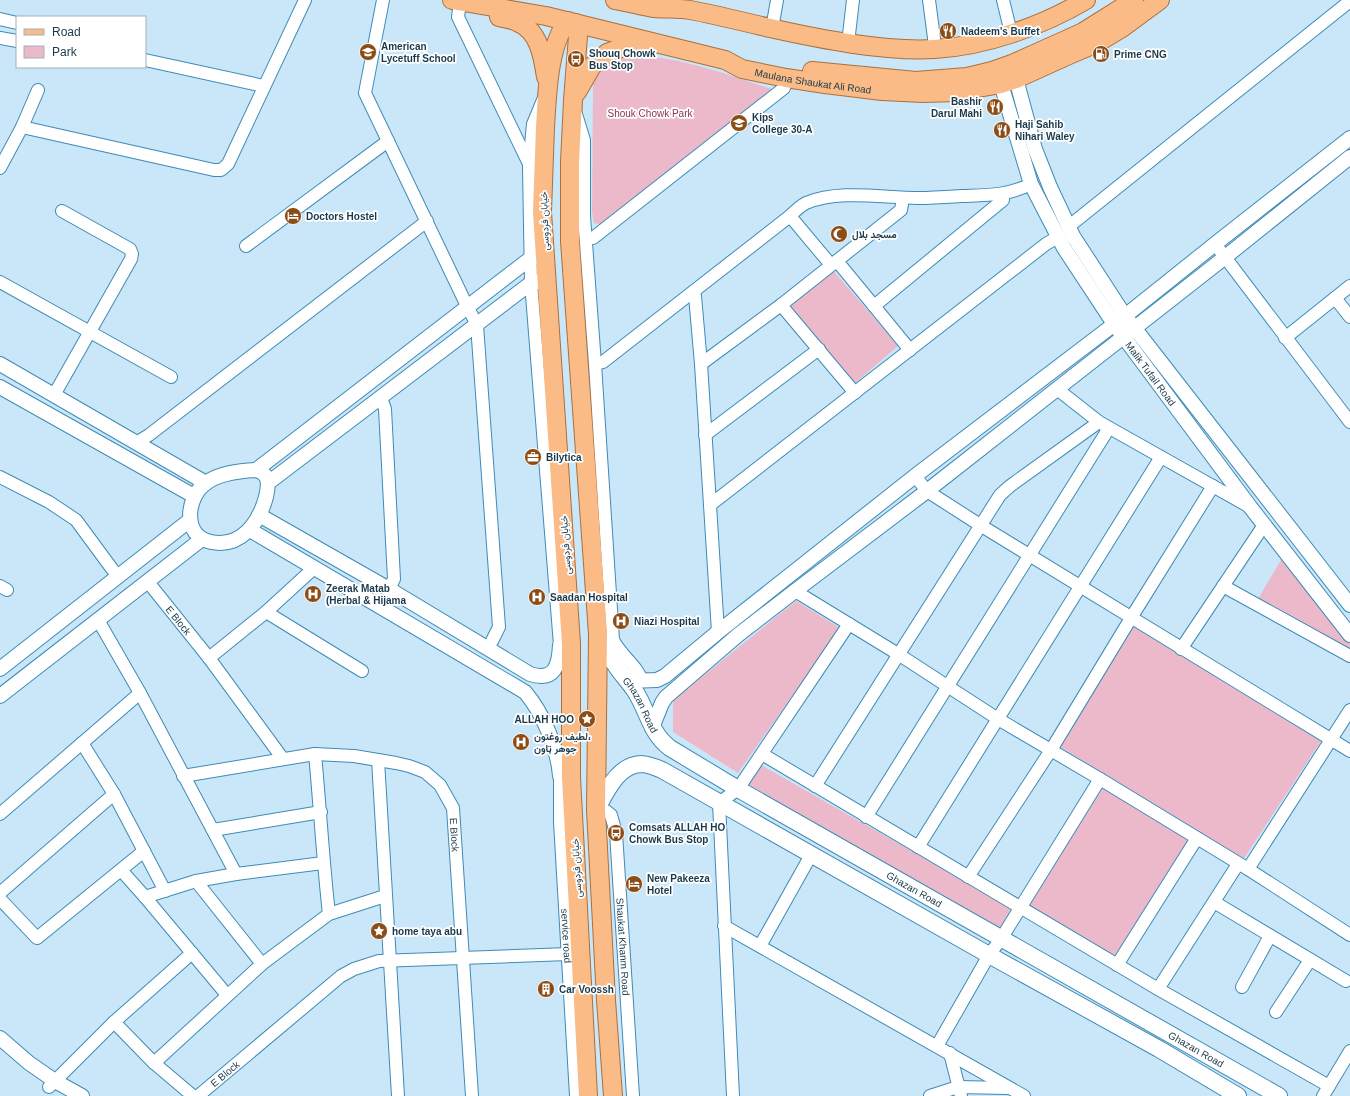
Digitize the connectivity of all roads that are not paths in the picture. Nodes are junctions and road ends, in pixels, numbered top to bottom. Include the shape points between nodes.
1 (305, 0) edge
2 (383, 0) edge
3 (777, 0) edge
4 (852, 0) edge
5 (929, 0) edge
6 (1003, 0) edge
7 (1086, 0) edge
8 (1101, 0) edge
9 (1134, 0) edge
10 (1160, 0) edge
11 (456, 1) edge
12 (625, 1) edge
13 (1350, 1) edge
14 (697, 11) edge
15 (0, 19) edge
16 (572, 22) junction
17 (16, 23) edge
18 (772, 29) junction
19 (1011, 33) junction
20 (0, 38) edge
21 (16, 41) edge
22 (848, 43) junction
23 (674, 46) junction
24 (934, 49) junction
25 (146, 60) edge
26 (725, 60) junction
27 (786, 78) junction
28 (1009, 81) junction
29 (264, 86) junction
30 (548, 86) junction
31 (38, 90) dead end
32 (573, 100) junction
33 (22, 127) junction
34 (1350, 138) edge
35 (388, 141) junction
36 (1350, 157) edge
37 (530, 166) junction
38 (0, 168) edge
39 (1031, 184) junction
40 (1003, 194) junction
41 (903, 198) junction
42 (62, 211) dead end
43 (790, 216) junction
44 (427, 221) junction
45 (1068, 227) junction
46 (586, 238) junction
47 (1058, 238) junction
48 (1214, 244) junction
49 (246, 246) dead end
50 (538, 256) junction
51 (1224, 258) junction
52 (834, 263) junction
53 (539, 281) junction
54 (0, 282) edge
55 (1350, 286) edge
56 (692, 293) junction
57 (1335, 298) junction
58 (781, 305) junction
59 (467, 306) junction
60 (874, 306) junction
61 (1350, 317) edge
62 (1120, 320) junction
63 (477, 325) junction
64 (90, 332) junction
65 (1129, 332) junction
66 (1285, 338) junction
67 (552, 344) junction
68 (818, 349) junction
69 (910, 350) junction
70 (0, 364) edge
71 (701, 364) junction
72 (588, 365) junction
73 (171, 377) dead end
74 (0, 387) edge
75 (1057, 389) junction
76 (855, 393) junction
77 (54, 395) junction
78 (382, 398) junction
79 (1098, 422) junction
80 (1350, 422) edge
81 (1109, 428) junction
82 (705, 435) junction
83 (136, 443) junction
84 (1161, 457) junction
85 (256, 470) junction
86 (915, 476) junction
87 (0, 477) edge
88 (268, 482) junction
89 (206, 483) junction
90 (1213, 486) junction
91 (927, 491) junction
92 (194, 496) junction
93 (710, 504) junction
94 (1251, 508) junction
95 (259, 515) junction
96 (190, 520) junction
97 (980, 525) junction
98 (1264, 525) junction
99 (250, 530) junction
100 (202, 539) junction
101 (1029, 556) junction
102 (314, 568) junction
103 (118, 577) junction
104 (148, 582) junction
105 (1223, 586) junction
106 (1080, 587) junction
107 (389, 589) junction
108 (795, 590) junction
109 (1350, 605) edge
110 (1350, 609) edge
111 (266, 612) junction
112 (1131, 618) junction
113 (1338, 618) junction
114 (98, 620) junction
115 (849, 624) junction
116 (718, 632) junction
117 (598, 634) junction
118 (1350, 635) edge
119 (566, 644) junction
120 (488, 649) junction
121 (1181, 649) junction
122 (898, 654) junction
123 (1350, 656) edge
124 (209, 658) junction
125 (0, 669) edge
126 (362, 671) dead end
127 (635, 681) junction
128 (947, 687) junction
129 (140, 692) junction
130 (0, 696) edge
131 (1350, 710) edge
132 (998, 719) junction
133 (652, 728) junction
134 (1331, 740) junction
135 (82, 742) junction
136 (1051, 750) junction
137 (1350, 752) edge
138 (315, 754) junction
139 (762, 754) junction
140 (283, 758) junction
141 (378, 760) junction
142 (183, 776) junction
143 (565, 777) junction
144 (1100, 778) junction
145 (815, 786) junction
146 (738, 789) junction
147 (114, 794) junction
148 (718, 803) junction
149 (596, 810) junction
150 (321, 812) junction
151 (0, 814) edge
152 (866, 817) junction
153 (213, 830) junction
154 (1197, 838) junction
155 (918, 847) junction
156 (144, 851) junction
157 (811, 855) junction
158 (323, 863) junction
159 (1243, 867) junction
160 (121, 870) junction
161 (236, 874) junction
162 (968, 877) junction
163 (196, 881) junction
164 (165, 891) junction
165 (0, 893) edge
166 (385, 896) junction
167 (145, 897) junction
168 (0, 899) edge
169 (1214, 902) junction
170 (1020, 908) junction
171 (329, 914) junction
172 (724, 926) junction
173 (1350, 935) edge
174 (1270, 936) junction
175 (1001, 939) junction
176 (760, 946) junction
177 (192, 953) junction
178 (568, 954) junction
179 (989, 955) junction
180 (464, 957) junction
181 (1310, 960) junction
182 (389, 961) junction
183 (262, 964) junction
184 (1117, 965) junction
185 (1346, 981) dead end
186 (1242, 988) dead end
187 (1158, 989) junction
188 (227, 995) junction
189 (582, 999) junction
190 (606, 1000) junction
191 (1276, 1012) dead end
192 (114, 1022) junction
193 (0, 1038) edge
194 (938, 1046) junction
195 (0, 1050) edge
196 (1350, 1051) edge
197 (950, 1053) junction
198 (154, 1063) junction
199 (52, 1084) junction
200 (1010, 1088) junction
201 (1326, 1091) edge
202 (960, 1092) edge
203 (64, 1096) edge
204 (82, 1096) edge
205 (193, 1096) edge
206 (198, 1096) edge
207 (398, 1096) edge
208 (472, 1096) edge
209 (576, 1096) edge
210 (588, 1096) edge
211 (594, 1096) edge
212 (609, 1096) edge
213 (613, 1096) edge
214 (633, 1096) edge
215 (733, 1096) edge
216 (930, 1096) edge
217 (1024, 1096) edge
218 (1238, 1096) edge
219 (1280, 1096) edge

1 - 29 street
2 - 35 street via 365,93
3 - 18 street
4 - 22 street
5 - 24 street
6 - 19 street
7 - 19 main road via 1044,21
8 - 14 main road via 1056,24 1026,36 964,54 943,56 905,55 804,44
9 - 26 main road via 1083,32 1012,64 967,76 916,81 812,70 747,58
10 - 28 main road, Maulana Shaukat Ali Road via 1122,28 1096,43
11 - 16 main road, Maulana Shaukat Ali Road
11 - 30 main road via 482,13 518,22 528,28 539,46
11 - 37 street via 458,17
12 - 14 main road via 652,8
13 - 45 street
14 - 18 main road
15 - 17 street
16 - 23 main road, Maulana Shaukat Ali Road
16 - 30 main road, خیابان فردوسی via 560,33
16 - 32 main road via 578,36
18 - 22 main road
19 - 24 main road via 991,40
20 - 21 street
22 - 24 main road
23 - 26 main road, Maulana Shaukat Ali Road
23 - 32 main road via 626,46 607,53 592,66
25 - 29 street
26 - 27 main road, Maulana Shaukat Ali Road via 742,69
27 - 28 main road, Maulana Shaukat Ali Road via 859,89 923,93 955,92
27 - 46 street via 784,88 593,238
28 - 39 street, Malik Tufail Road
28 - 45 street, Malik Tufail Road
29 - 33 street via 228,164 221,170
30 - 37 street via 533,124
30 - 50 main road, خیابان فردوسی
31 - 33 street
32 - 46 street via 584,140
32 - 72 main road via 570,241
33 - 38 street
34 - 48 street
35 - 44 street
35 - 49 street
36 - 51 street
37 - 50 street
39 - 40 street
39 - 47 street, Malik Tufail Road
40 - 41 street
40 - 60 street via 1003,200
41 - 43 street via 849,195 826,198 807,202
41 - 52 street via 901,210
42 - 64 street via 130,249 132,254
43 - 52 street
43 - 56 street
44 - 59 street
44 - 83 street
45 - 62 street, Malik Tufail Road
46 - 72 street
47 - 62 street, Malik Tufail Road via 1082,277
47 - 69 street via 1046,244
48 - 51 street
48 - 62 street
50 - 53 main road, خیابان فردوسی
50 - 59 street
51 - 65 street
51 - 66 street
52 - 58 street
52 - 60 street
53 - 63 street
53 - 67 main road, خیابان فردوسی
53 - 119 street
54 - 64 street
55 - 57 street
56 - 71 street via 695,296
56 - 72 street via 603,362
57 - 61 street
57 - 66 street
58 - 68 street
58 - 71 street
59 - 63 street
59 - 85 street
60 - 69 street
62 - 65 street, Malik Tufail Road
62 - 86 street
63 - 78 street
63 - 120 street via 498,627
64 - 73 street
64 - 77 street
65 - 75 street
65 - 94 street, Malik Tufail Road
65 - 109 street, Malik Tufail Road
66 - 80 street
67 - 72 main road via 559,326 564,325 570,335 573,360
67 - 119 main road, خیابان فردوسی
68 - 76 street
68 - 82 street
69 - 76 street
70 - 77 street
71 - 82 street
72 - 117 main road
72 - 127 street via 613,640 640,672
74 - 92 street
75 - 79 street
75 - 91 street
76 - 93 street
77 - 83 street
78 - 88 street
78 - 107 street via 385,409 394,579
79 - 81 street
79 - 97 street via 1010,486 1000,495
81 - 84 street
81 - 101 street
82 - 93 street
83 - 89 street
84 - 90 street
84 - 106 street
85 - 88 street via 264,474
85 - 89 street via 230,473
86 - 91 street
86 - 116 street
87 - 103 street via 49,502 76,520
88 - 95 street via 265,502
89 - 92 street
90 - 94 street
90 - 112 street
91 - 97 street
91 - 108 street
92 - 96 street
93 - 116 street
94 - 98 street, Malik Tufail Road
95 - 99 street
95 - 107 street
96 - 100 street
96 - 103 street
97 - 101 street
97 - 122 street
98 - 105 street
98 - 113 street, Malik Tufail Road
99 - 100 street via 242,537 225,542
99 - 102 street
100 - 104 street
101 - 106 street
101 - 128 street
102 - 111 street
102 - 143 street via 525,692 535,706 551,740
103 - 125 street
104 - 114 street
104 - 124 street, E Block
105 - 121 street
105 - 123 street
106 - 112 street
106 - 132 street
107 - 120 street
108 - 115 street
108 - 133 street via 673,690 662,703
110 - 113 street
111 - 124 street
111 - 126 street
112 - 121 street
112 - 136 street
113 - 118 street, Malik Tufail Road
114 - 129 street
114 - 130 street
115 - 122 street
115 - 139 street
116 - 127 street via 664,676 657,680
117 - 127 main road, Ghazan Road via 610,658
117 - 149 main road
119 - 120 street via 556,668 544,676 530,674
119 - 143 main road, خیابان فردوسی
121 - 134 street
122 - 128 street
122 - 145 street
124 - 140 street, E Block
127 - 133 main road, Ghazan Road
128 - 132 street
128 - 152 street
129 - 135 street
129 - 142 street
131 - 134 street
132 - 136 street
132 - 155 street
133 - 146 main road, Ghazan Road via 670,748
134 - 137 street
134 - 159 street
135 - 147 street
135 - 151 street
136 - 144 street
136 - 162 street
138 - 140 street, E Block
138 - 141 street, E Block
138 - 150 street
139 - 145 street
139 - 146 street
140 - 142 street, E Block
141 - 166 street
141 - 180 street, E Block via 425,772 440,785 453,808
142 - 153 street
143 - 178 street, service road via 560,822
143 - 189 main road, خیابان فردوسی
144 - 154 street
144 - 170 street
145 - 152 street
146 - 148 street
146 - 175 main road, Ghazan Road
147 - 156 street
147 - 165 street
148 - 149 main road, Ghazan Road via 662,770 641,764 632,765 614,779
148 - 157 main road, Ghazan Road
148 - 172 street
149 - 190 main road
149 - 214 street, Shaukat Khanm Road via 606,811 611,815 616,833
150 - 153 street
150 - 158 street
152 - 155 street
153 - 161 street
154 - 159 street
154 - 184 street
155 - 162 street
156 - 160 street
156 - 164 street
157 - 176 street
157 - 179 main road, Ghazan Road
158 - 161 street
158 - 171 street
159 - 169 street
159 - 173 street
160 - 167 street
160 - 168 street via 37,938
161 - 163 street
162 - 170 street
163 - 164 street
163 - 183 street
164 - 167 street
166 - 171 street
166 - 182 street
167 - 177 street
169 - 174 street
169 - 187 street
170 - 175 street
170 - 184 street
171 - 183 street
172 - 176 street
172 - 215 street
174 - 181 street
174 - 186 street
175 - 179 street
175 - 219 main road, Ghazan Road
176 - 194 street
177 - 188 street
177 - 192 street
178 - 180 street, E Block
178 - 209 street, service road
179 - 194 street
179 - 218 main road, Ghazan Road
180 - 182 street, E Block
180 - 208 street
181 - 185 street
181 - 191 street
182 - 206 street, E Block via 370,963 341,976
182 - 207 street
183 - 188 street
184 - 187 street
187 - 201 street
188 - 198 street
189 - 190 main road via 593,1042 598,1044 605,1040
189 - 210 main road, خیابان فردوسی
190 - 213 main road
192 - 198 street
192 - 199 street
193 - 199 street
194 - 197 street
195 - 199 street via 13,1062
196 - 201 street
197 - 200 street
197 - 202 street
198 - 205 street
199 - 203 street
199 - 204 street
200 - 202 street
200 - 217 street
202 - 216 street
211 - 212 main road via 594,1085 601,1081 605,1082

